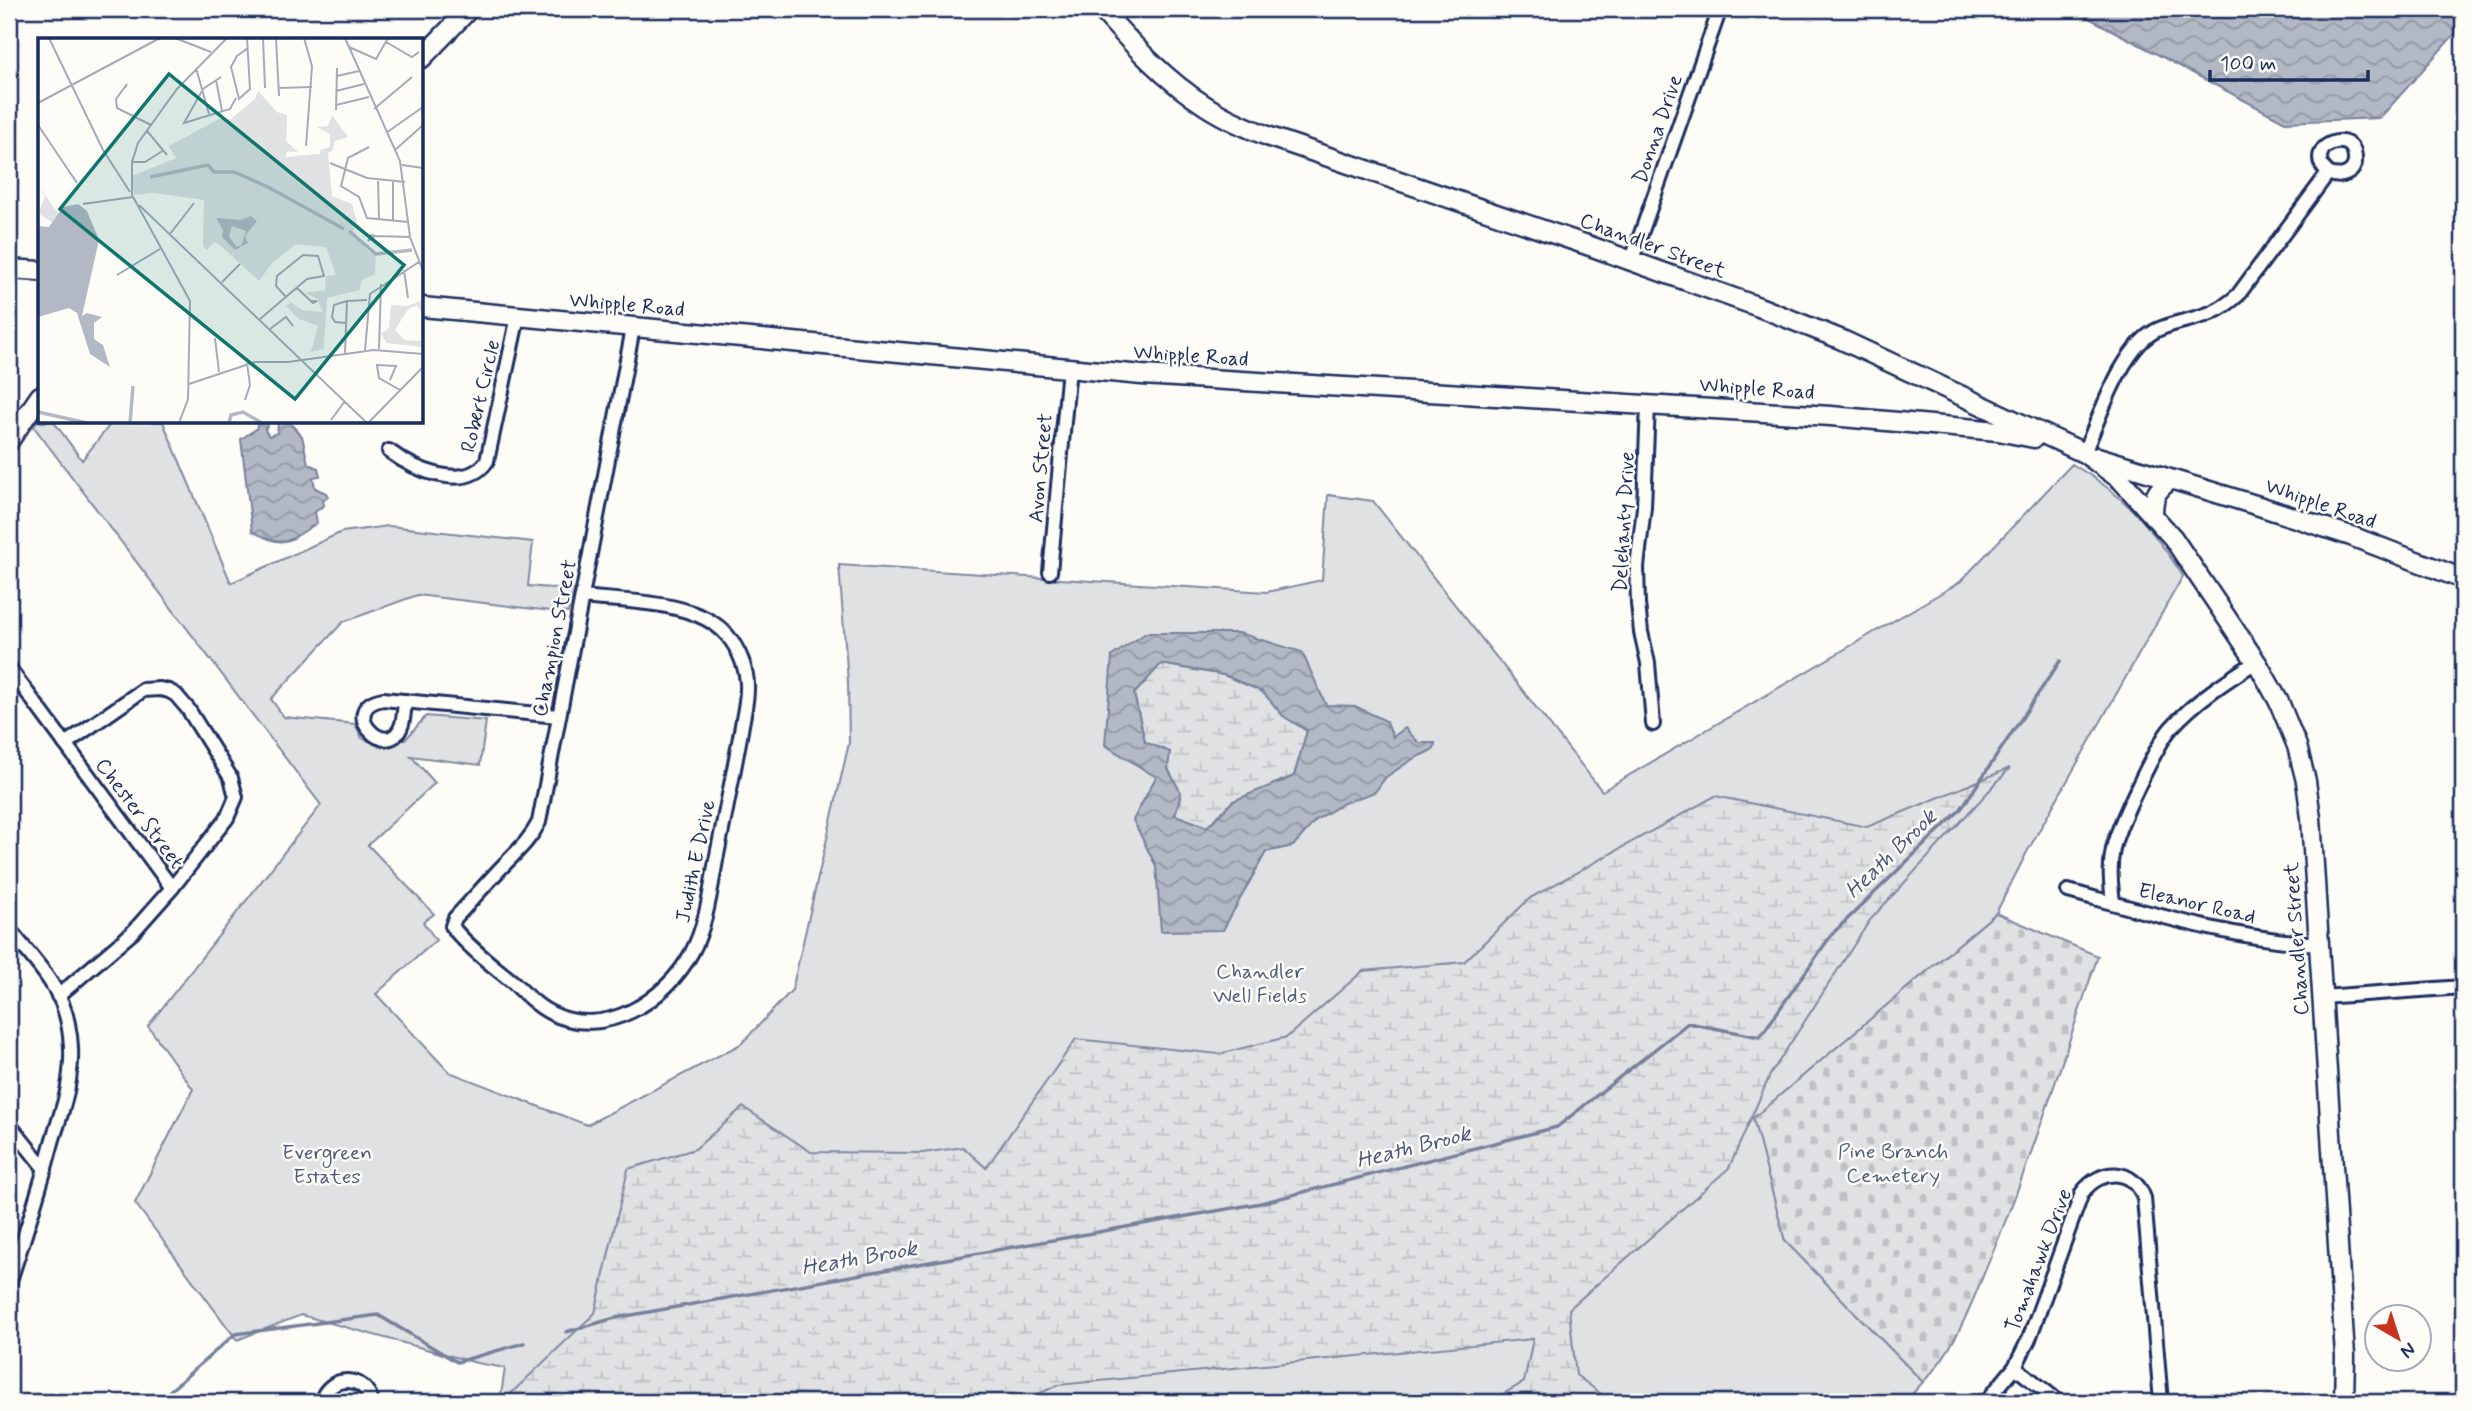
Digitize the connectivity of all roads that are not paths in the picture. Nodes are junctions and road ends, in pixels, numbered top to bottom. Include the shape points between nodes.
1 (469, 9) edge
2 (1101, 9) edge
3 (1720, 9) edge
4 (424, 56) edge
5 (2328, 173) dead end
6 (1631, 262) junction
7 (9, 269) edge
8 (38, 271) edge
9 (424, 307) edge
10 (518, 316) junction
11 (633, 328) junction
12 (1069, 368) junction
13 (1966, 398) junction
14 (38, 399) edge
15 (1648, 404) junction
16 (1959, 427) junction
17 (9, 441) edge
18 (389, 451) dead end
19 (2084, 453) junction
20 (2170, 480) junction
21 (2153, 516) junction
22 (1050, 572) dead end
23 (2463, 579) edge
24 (582, 597) junction
25 (2256, 662) junction
26 (9, 668) edge
27 (405, 701) dead end
28 (558, 716) junction
29 (1653, 724) dead end
30 (65, 744) junction
31 (172, 888) junction
32 (2068, 891) dead end
33 (2113, 903) junction
34 (452, 926) joint
35 (9, 929) edge
36 (2318, 944) junction
37 (2463, 987) edge
38 (58, 996) junction
39 (2322, 997) junction
40 (9, 1124) edge
41 (45, 1170) junction
42 (9, 1283) edge
43 (2015, 1367) junction
44 (321, 1402) edge
45 (372, 1402) edge
46 (1986, 1402) edge
47 (2059, 1402) edge
48 (2161, 1402) edge
49 (2344, 1402) edge

1 - 4 main road
2 - 6 main road, Chandler Street via 1175,83 1230,120
3 - 6 street, Donna Drive
5 - 19 street via 2226,306 2161,328 2132,350
6 - 13 main road, Chandler Street via 1840,339
7 - 8 main road
9 - 10 main road, Whipple Road
10 - 11 main road, Whipple Road
10 - 18 street, Robert Circle via 482,468 468,477 437,474 403,462
11 - 12 main road, Whipple Road
11 - 24 street, Champion Street
12 - 15 main road, Whipple Road via 1315,387
12 - 22 street, Avon Street
13 - 16 main road via 1967,412
13 - 19 main road, Chandler Street
14 - 17 main road
15 - 16 main road, Whipple Road
15 - 29 street, Delehanty Drive via 1637,604
16 - 19 main road, Whipple Road via 2028,436
19 - 20 main road, Whipple Road
19 - 21 main road, Chandler Street via 2120,480
20 - 21 main road via 2153,498
20 - 23 main road, Whipple Road via 2351,536
21 - 25 main road, Chandler Street via 2173,538
24 - 28 street, Champion Street
24 - 34 street, Judith E Drive via 665,607 707,618 726,634 744,666 748,688 702,928 674,979 633,1010 592,1023 549,1012
25 - 33 street via 2196,703 2168,731 2113,846
25 - 36 main road, Chandler Street via 2288,722 2306,781
26 - 30 street, Chester Street
27 - 28 street
28 - 34 street, Champion Street via 543,803 532,836
30 - 31 street, Chester Street
30 - 31 street via 143,690 169,691 188,709 231,778 236,797 227,818
31 - 38 street, Chester Street via 132,933
32 - 33 street, Eleanor Road
33 - 36 street, Eleanor Road via 2263,939
35 - 38 street
36 - 39 main road, Chandler Street
37 - 39 street
38 - 41 street via 66,1018 71,1072
39 - 49 main road, Chandler Street
40 - 41 street
41 - 42 street
43 - 46 street, Tomahawk Drive
43 - 47 street
43 - 48 street, Tomahawk Drive via 2082,1193 2099,1178 2126,1177 2140,1187 2146,1206
44 - 45 street via 330,1387 350,1380 365,1387

